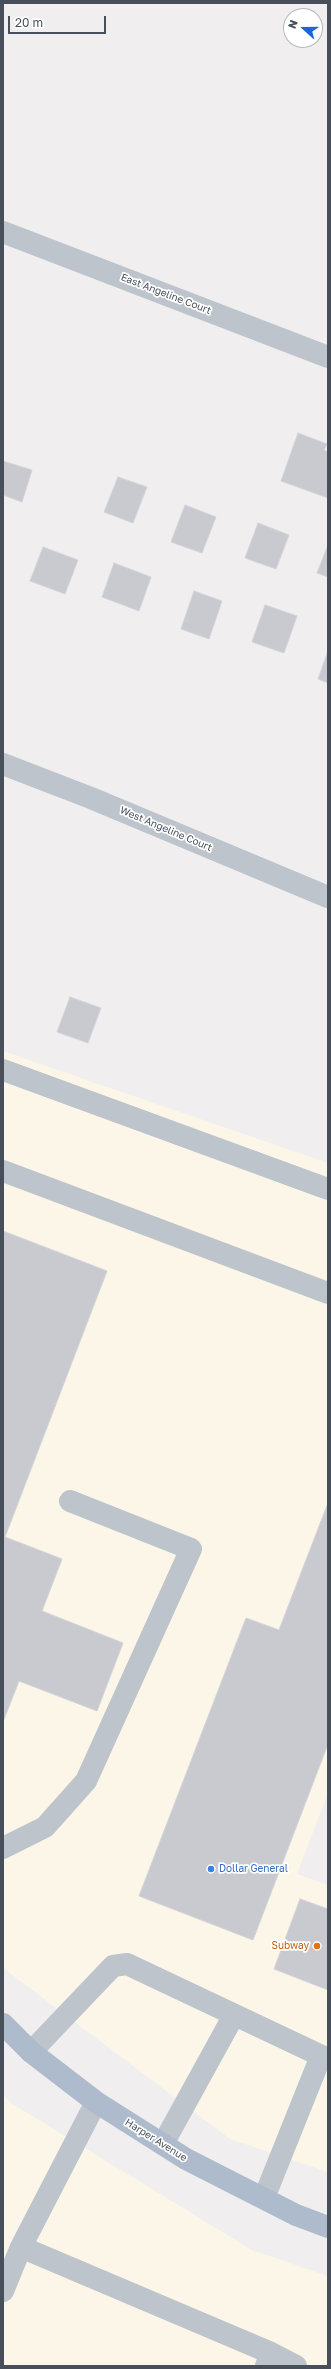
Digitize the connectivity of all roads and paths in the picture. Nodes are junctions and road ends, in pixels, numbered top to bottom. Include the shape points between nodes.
1 (3, 232) edge
2 (328, 357) edge
3 (3, 764) edge
4 (328, 897) edge
5 (3, 1070) edge
6 (3, 1172) edge
7 (328, 1189) edge
8 (328, 1293) edge
9 (70, 1501) dead end
10 (3, 1848) edge
11 (234, 2014) junction
12 (3, 2024) edge
13 (31, 2052) junction
14 (325, 2057) edge
15 (96, 2102) junction
16 (163, 2144) junction
17 (264, 2198) junction
18 (328, 2227) edge
19 (21, 2247) junction
20 (3, 2291) edge
21 (269, 2359) edge
22 (296, 2366) edge

1 - 2 street, East Angeline Court
3 - 4 street, West Angeline Court
5 - 7 street
6 - 8 street
9 - 10 street via 191,1549 86,1781 45,1827
11 - 13 street via 127,1964 113,1966
11 - 14 street
11 - 16 street
12 - 13 main road, Harper Avenue
13 - 15 main road, Harper Avenue
14 - 17 street
15 - 16 main road, Harper Avenue
15 - 19 street
16 - 17 main road, Harper Avenue via 186,2159
17 - 18 main road, Harper Avenue via 296,2215
19 - 20 street
19 - 21 street
21 - 22 street

